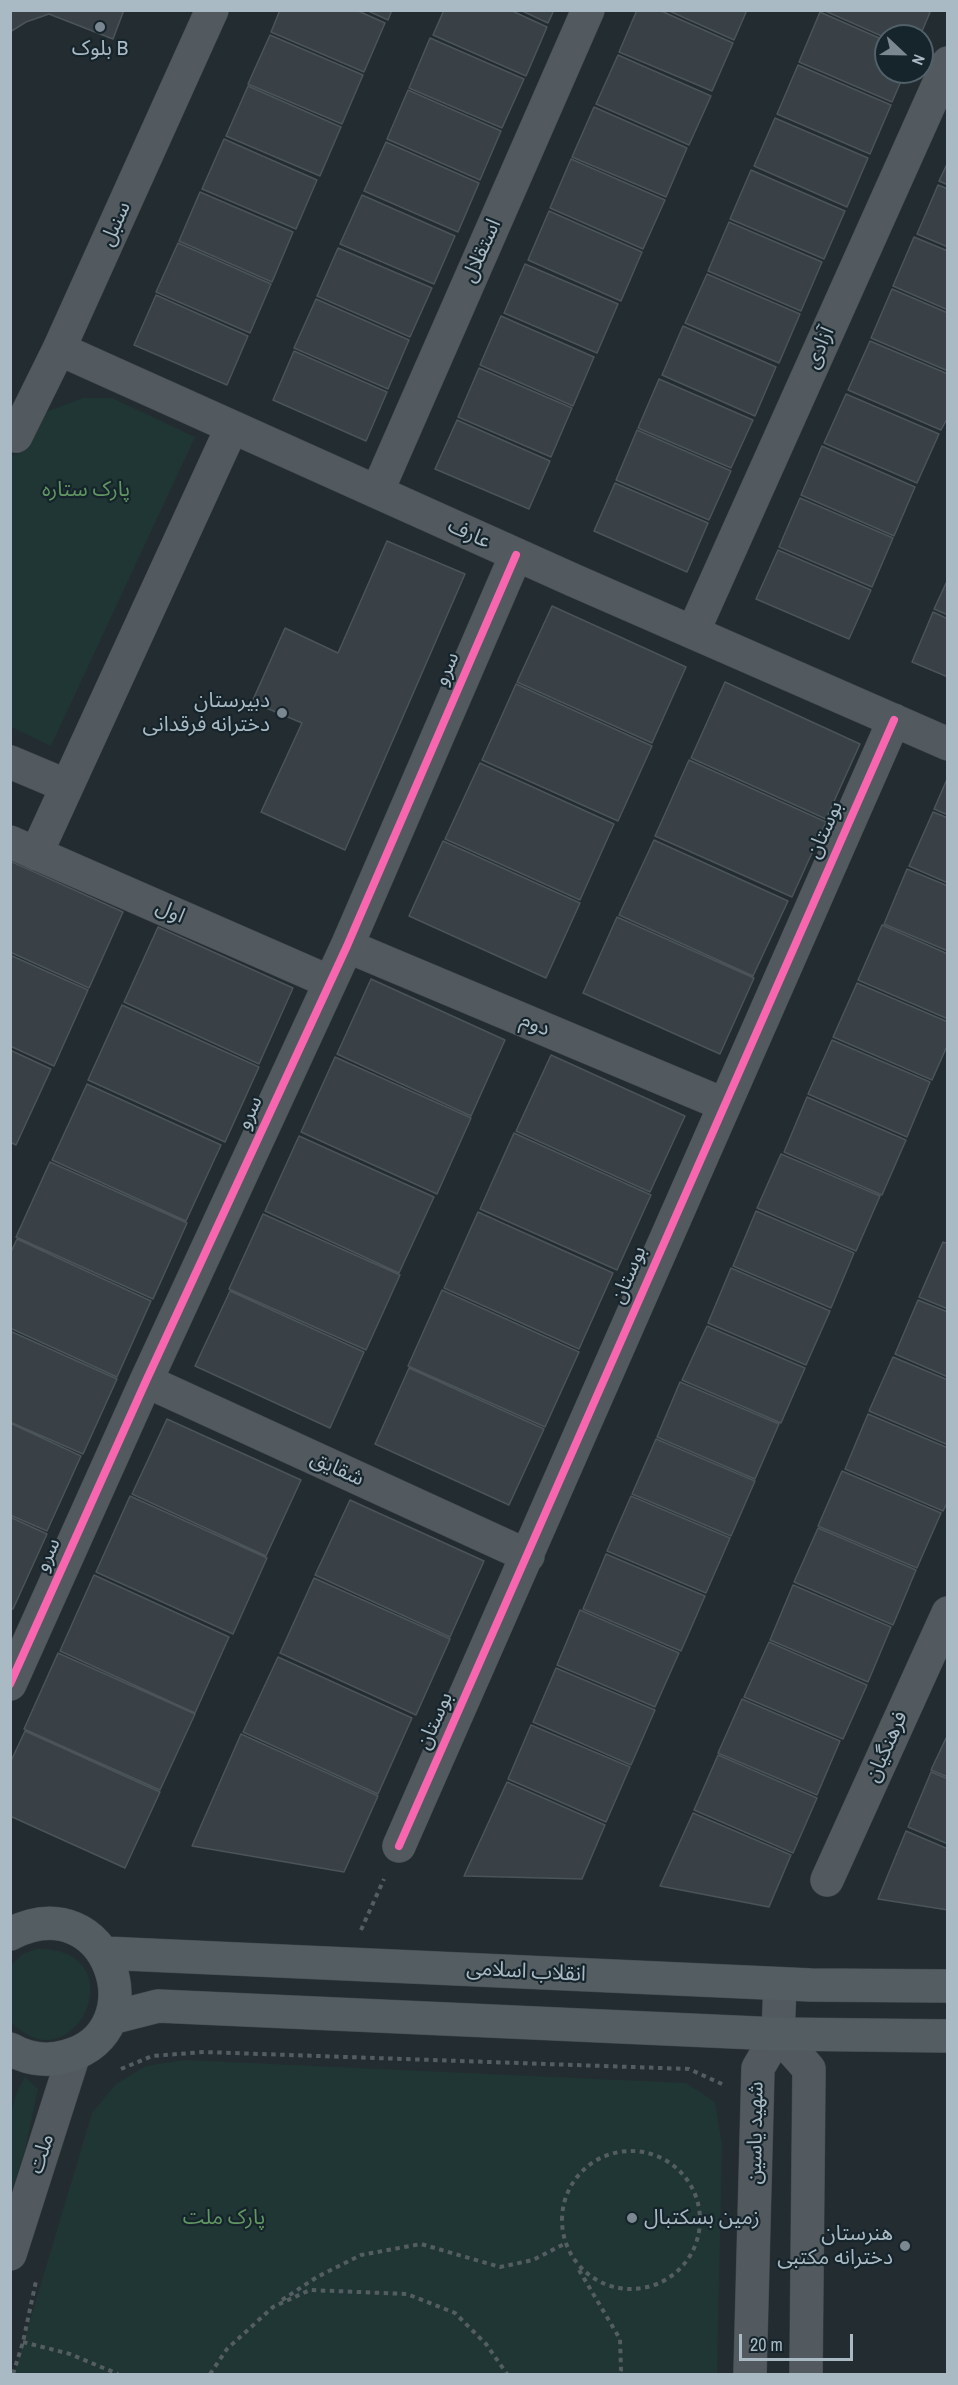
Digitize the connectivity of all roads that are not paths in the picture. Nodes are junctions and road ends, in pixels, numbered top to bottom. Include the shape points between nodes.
1 (212, 10) edge
2 (588, 10) edge
3 (948, 63) edge
4 (59, 350) junction
5 (232, 427) junction
6 (13, 434) edge
7 (377, 492) junction
8 (516, 555) junction
9 (693, 632) junction
10 (894, 720) junction
11 (948, 744) edge
12 (10, 762) edge
13 (67, 786) junction
14 (23, 848) edge
15 (347, 946) junction
16 (330, 982) junction
17 (723, 1104) junction
18 (146, 1381) junction
19 (528, 1556) junction
20 (948, 1613) edge
21 (10, 1684) edge
22 (399, 1846) road end
23 (827, 1880) dead end
24 (10, 1934) edge
25 (104, 1953) junction
26 (780, 1984) junction
27 (948, 1986) edge
28 (111, 2018) junction
29 (777, 2034) junction
30 (948, 2036) edge
31 (10, 2049) edge
32 (74, 2055) junction
33 (10, 2254) edge
34 (750, 2374) edge
35 (806, 2374) edge

1 - 4 street, سنبل
2 - 7 street, استقلال
3 - 9 street, آزادی
4 - 5 street, عارف
4 - 6 street, سنبل
5 - 7 street, عارف
5 - 13 street
7 - 8 street, عارف
8 - 9 street, عارف
8 - 15 street, سرو
9 - 10 street, عارف
10 - 11 street, عارف
10 - 17 street, بوستان
12 - 13 street
13 - 14 street
14 - 16 street, اول
15 - 16 street, سرو
15 - 17 street, دوم
16 - 18 street, سرو
17 - 19 street, بوستان
18 - 19 street, شقایق
18 - 21 street, سرو
19 - 22 street, بوستان
20 - 23 street, فرهنگیان
24 - 25 main road via 44,1923 67,1926 88,1936
25 - 26 main road, انقلاب اسلامی
25 - 28 main road via 114,1974 116,1996
26 - 27 main road, انقلاب اسلامی
26 - 29 street
28 - 29 main road via 158,2006
28 - 32 main road via 90,2046
29 - 30 main road
29 - 34 street, شهید یاسین via 758,2068
29 - 35 street via 809,2069
31 - 32 main road via 32,2059 54,2060
32 - 33 street, ملت

